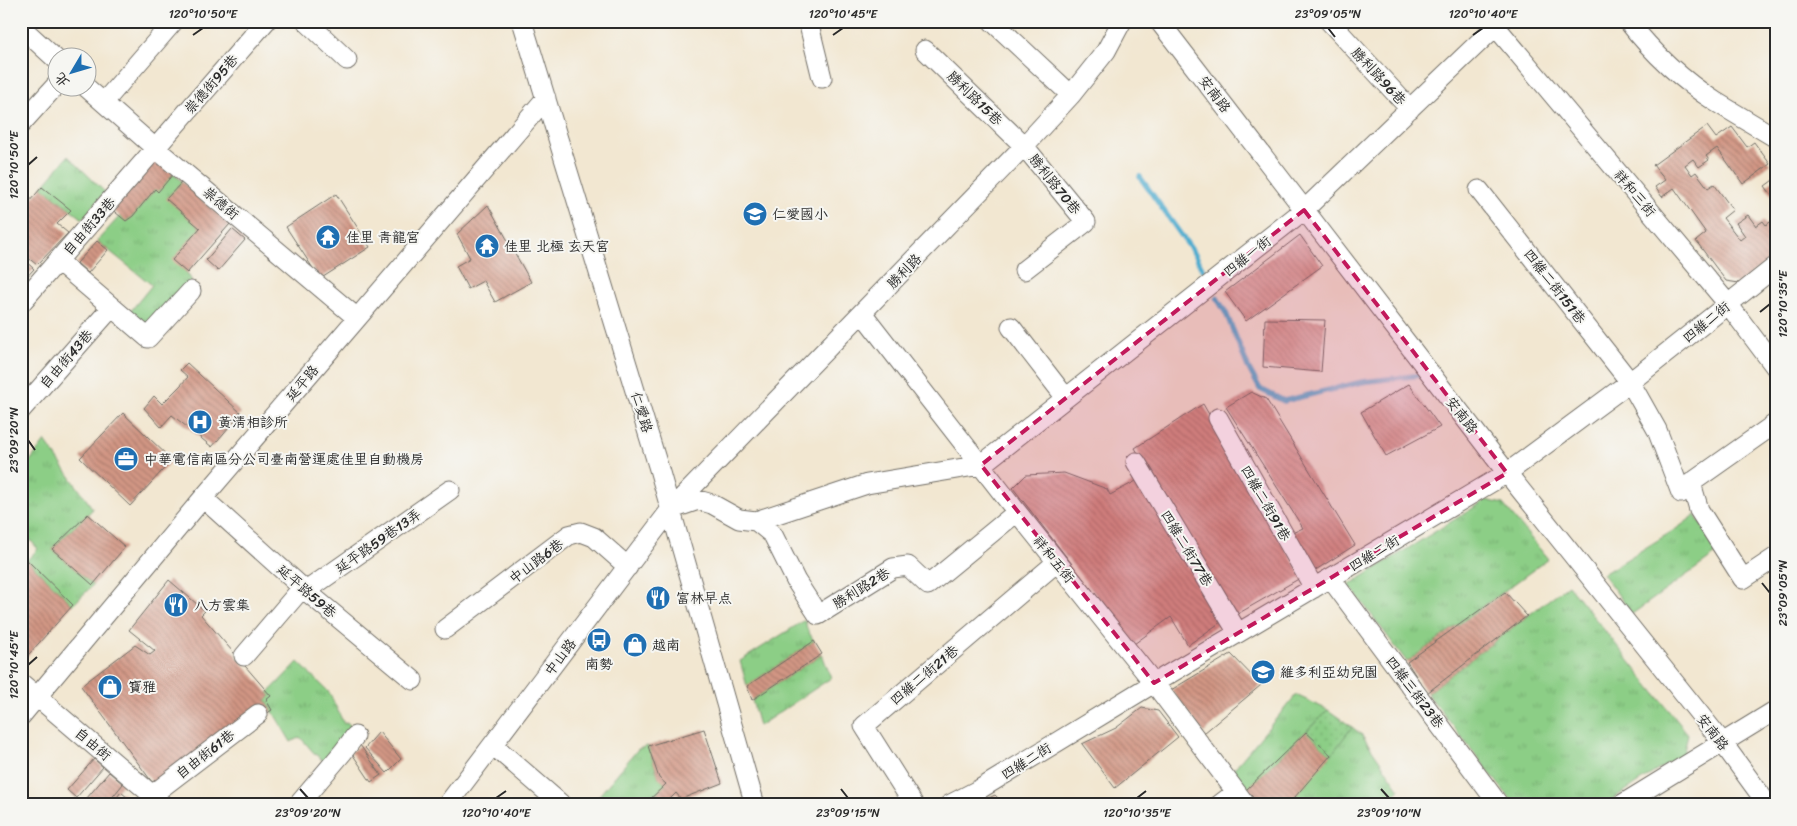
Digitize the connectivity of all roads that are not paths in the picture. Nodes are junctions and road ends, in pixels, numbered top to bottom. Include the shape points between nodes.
1 (174, 21) edge
2 (266, 21) edge
3 (306, 21) edge
4 (522, 21) edge
5 (992, 21) edge
6 (1122, 21) edge
7 (1159, 21) edge
8 (1329, 21) edge
9 (1628, 21) edge
10 (810, 22) edge
11 (1493, 24) edge
12 (21, 27) edge
13 (924, 50) dead end
14 (48, 52) edge
15 (346, 60) dead end
16 (822, 78) dead end
17 (48, 94) edge
18 (1071, 95) junction
19 (98, 97) edge
20 (546, 98) junction
21 (104, 102) junction
22 (1410, 109) junction
23 (21, 124) edge
24 (1776, 138) edge
25 (1024, 146) junction
26 (155, 148) junction
27 (1479, 190) dead end
28 (1304, 210) junction
29 (58, 261) junction
30 (1776, 266) edge
31 (1024, 270) dead end
32 (191, 291) dead end
33 (21, 303) edge
34 (1728, 304) junction
35 (112, 307) junction
36 (863, 314) junction
37 (357, 318) junction
38 (1011, 326) dead end
39 (1776, 368) edge
40 (1630, 382) junction
41 (1066, 398) junction
42 (21, 410) edge
43 (1218, 418) dead end
44 (1776, 422) edge
45 (1136, 462) dead end
46 (981, 465) junction
47 (1507, 473) junction
48 (450, 490) dead end
49 (1681, 493) dead end
50 (204, 498) junction
51 (671, 509) junction
52 (1017, 512) junction
53 (756, 521) junction
54 (1776, 557) edge
55 (1057, 562) junction
56 (628, 567) junction
57 (1331, 579) junction
58 (1314, 588) junction
59 (304, 590) junction
60 (445, 628) dead end
61 (1238, 633) junction
62 (244, 656) dead end
63 (413, 680) dead end
64 (21, 683) edge
65 (1154, 683) junction
66 (37, 697) junction
67 (1776, 710) edge
68 (258, 714) dead end
69 (21, 716) edge
70 (355, 736) dead end
71 (1722, 742) junction
72 (493, 745) junction
73 (1241, 798) edge
74 (158, 800) edge
75 (298, 805) edge
76 (447, 805) edge
77 (562, 805) edge
78 (755, 805) edge
79 (914, 805) edge
80 (949, 805) edge
81 (1219, 805) edge
82 (1499, 805) edge
83 (1621, 805) edge
84 (1768, 805) edge

1 - 21 street
2 - 26 street, 崇德街95巷
3 - 15 street
4 - 20 street, 仁愛路
5 - 18 street
6 - 18 street, 勝利路 via 1106,51
7 - 28 street, 安南路
8 - 22 street, 勝利路96巷
9 - 24 street via 1652,49 1714,101
10 - 16 street
11 - 22 street, 四維一街
11 - 34 street, 祥和三街
12 - 14 street
13 - 25 street, 勝利路15巷
17 - 23 street
18 - 25 street, 勝利路
19 - 21 street, 祟德街
20 - 37 street, 延平路
20 - 51 street, 仁愛路
21 - 26 street, 祟德街
22 - 28 street, 四維一街
25 - 31 street, 勝利路70巷 via 1086,222
25 - 36 street, 勝利路
26 - 29 street, 自由街33巷
26 - 37 street, 祟德街
27 - 40 street, 四維二街151巷
28 - 41 street, 四維一街
28 - 47 street, 安南路
29 - 33 street, 自由街33巷
29 - 35 street
30 - 34 street, 四維二街
32 - 35 street via 148,338
34 - 39 street, 祥和三街
34 - 40 street, 四維二街
35 - 42 street, 自由街43巷
36 - 46 street, 祥和五街
36 - 51 street, 勝利路
37 - 50 street, 延平路
38 - 41 street
40 - 47 street, 四維二街
40 - 49 street, 四維二街151巷 via 1657,430
41 - 46 street, 四維一街
43 - 58 street, 四維二街91巷
44 - 54 street via 1691,483 1699,510 1743,579
45 - 61 street, 四維二街77巷
46 - 52 street, 祥和五街
46 - 53 street via 866,484
47 - 57 street, 四維二街
47 - 71 street, 安南路
48 - 59 street, 延平路59巷13弄
50 - 59 street, 延平路59巷
50 - 66 street, 延平路
51 - 53 street, 勝利路2巷 via 698,500 739,519
51 - 56 street, 中山路
51 - 78 street, 仁愛路
52 - 53 street, 勝利路2巷 via 928,585 908,566 893,568 818,615 796,581 773,535
52 - 55 street, 祥和五街
55 - 65 street, 祥和五街
55 - 79 street, 四維二街21巷 via 864,726
56 - 60 street, 中山路6巷 via 594,537 581,532 570,535
56 - 72 street, 中山路
57 - 58 street, 四維二街
57 - 82 street, 四維三街23巷
58 - 61 street, 四維二街
59 - 62 street, 延平路59巷13弄
59 - 63 street, 延平路59巷
61 - 65 street, 四維二街
64 - 66 street, 自由街
65 - 73 street, 祥和五街
65 - 80 street, 四維二街
66 - 69 street, 延平路
66 - 74 street, 自由街
67 - 71 street
68 - 74 street, 自由街61巷
70 - 75 street
71 - 83 street
71 - 84 street, 安南路
72 - 76 street, 中山路
72 - 77 street
73 - 81 street

